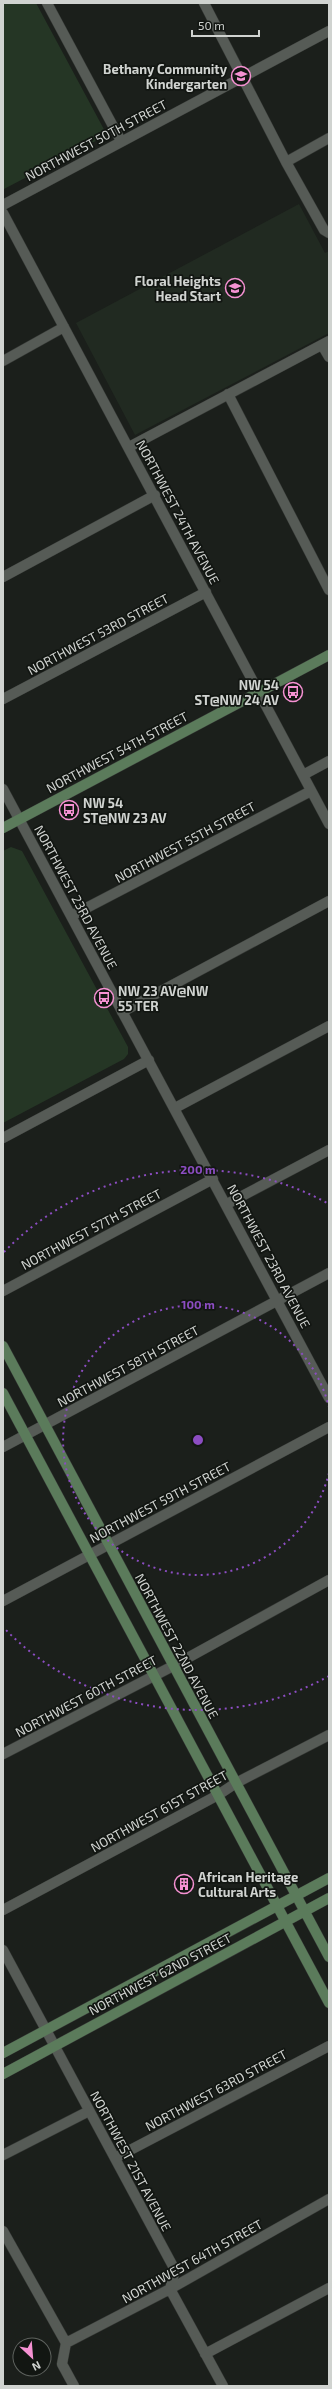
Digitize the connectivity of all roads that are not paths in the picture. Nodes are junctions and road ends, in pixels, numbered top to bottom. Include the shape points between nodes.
1 (47, 3) edge
2 (204, 3) edge
3 (329, 31) edge
4 (243, 76) junction
5 (329, 138) edge
6 (121, 141) junction
7 (286, 162) junction
8 (3, 205) edge
9 (3, 213) edge
10 (329, 233) edge
11 (64, 327) junction
12 (326, 343) edge
13 (329, 358) edge
14 (3, 360) edge
15 (228, 394) junction
16 (129, 447) junction
17 (155, 495) junction
18 (3, 577) edge
19 (329, 590) edge
20 (206, 592) junction
21 (329, 655) edge
22 (258, 692) junction
23 (3, 699) edge
24 (329, 761) edge
25 (303, 775) junction
26 (3, 789) edge
27 (311, 791) junction
28 (19, 819) junction
29 (329, 824) edge
30 (3, 828) edge
31 (329, 901) edge
32 (71, 916) junction
33 (122, 1012) junction
34 (329, 1026) edge
35 (149, 1060) junction
36 (175, 1108) junction
37 (3, 1138) edge
38 (329, 1150) edge
39 (213, 1179) junction
40 (227, 1204) junction
41 (329, 1274) edge
42 (3, 1290) edge
43 (279, 1301) junction
44 (3, 1346) edge
45 (3, 1393) edge
46 (329, 1398) edge
47 (44, 1424) junction
48 (329, 1427) edge
49 (25, 1435) junction
50 (3, 1447) edge
51 (108, 1544) junction
52 (90, 1555) junction
53 (329, 1580) edge
54 (3, 1601) edge
55 (173, 1666) junction
56 (154, 1675) junction
57 (329, 1735) edge
58 (3, 1754) edge
59 (236, 1783) junction
60 (218, 1795) junction
61 (329, 1878) edge
62 (296, 1895) junction
63 (329, 1898) edge
64 (277, 1906) junction
65 (3, 1910) edge
66 (305, 1910) junction
67 (285, 1921) junction
68 (3, 1950) edge
69 (329, 1957) edge
70 (329, 2003) edge
71 (45, 2030) junction
72 (54, 2046) junction
73 (329, 2046) edge
74 (3, 2052) edge
75 (3, 2074) edge
76 (89, 2110) junction
77 (3, 2156) edge
78 (115, 2158) junction
79 (329, 2199) edge
80 (3, 2231) edge
81 (329, 2288) edge
82 (170, 2289) junction
83 (66, 2343) junction
84 (205, 2354) junction
85 (74, 2386) edge
86 (223, 2386) edge

1 - 6 street
2 - 4 street
3 - 4 street, NORTHWEST 50TH STREET
4 - 6 street, NORTHWEST 50TH STREET
4 - 7 street
5 - 7 street
6 - 8 street, NORTHWEST 50TH STREET
7 - 10 street via 324,230
9 - 11 street, NORTHWEST 24TH AVENUE
11 - 14 street
11 - 16 street, NORTHWEST 24TH AVENUE
12 - 13 street
12 - 15 street
15 - 16 street
15 - 19 street
16 - 17 street, NORTHWEST 24TH AVENUE
17 - 18 street
17 - 20 street, NORTHWEST 24TH AVENUE
20 - 22 street, NORTHWEST 24TH AVENUE
20 - 23 street, NORTHWEST 53RD STREET
21 - 22 main road, NORTHWEST 54TH STREET
22 - 25 street, NORTHWEST 24TH AVENUE
22 - 28 main road, NORTHWEST 54TH STREET
24 - 25 street
25 - 27 street, NORTHWEST 24TH AVENUE
26 - 28 street, NORTHWEST 23RD AVENUE
27 - 29 street, NORTHWEST 24TH AVENUE
27 - 32 street, NORTHWEST 55TH STREET
28 - 30 main road, NORTHWEST 54TH STREET
28 - 32 street, NORTHWEST 23RD AVENUE
31 - 33 street
32 - 33 street, NORTHWEST 23RD AVENUE
33 - 35 street, NORTHWEST 23RD AVENUE
34 - 36 street
35 - 36 street, NORTHWEST 23RD AVENUE
35 - 37 street
36 - 39 street, NORTHWEST 23RD AVENUE
38 - 40 street
39 - 40 street, NORTHWEST 23RD AVENUE
39 - 42 street, NORTHWEST 57TH STREET
40 - 43 street, NORTHWEST 23RD AVENUE
41 - 43 street, NORTHWEST 58TH STREET
43 - 46 street, NORTHWEST 23RD AVENUE
43 - 47 street, NORTHWEST 58TH STREET
44 - 47 main road, NORTHWEST 22ND AVENUE
45 - 49 main road
47 - 49 street, NORTHWEST 58TH STREET
47 - 51 main road, NORTHWEST 22ND AVENUE
48 - 51 street, NORTHWEST 59TH STREET
49 - 50 street, NORTHWEST 58TH STREET
49 - 52 main road
51 - 52 street, NORTHWEST 59TH STREET
51 - 55 main road, NORTHWEST 22ND AVENUE
52 - 54 street, NORTHWEST 59TH STREET
52 - 56 main road
53 - 55 street, NORTHWEST 60TH STREET
55 - 56 street, NORTHWEST 60TH STREET
55 - 59 main road, NORTHWEST 22ND AVENUE
56 - 58 street, NORTHWEST 60TH STREET
56 - 60 main road
57 - 59 street, NORTHWEST 61ST STREET
59 - 60 street, NORTHWEST 61ST STREET
59 - 62 main road, NORTHWEST 22ND AVENUE
60 - 64 main road
60 - 65 street, NORTHWEST 61ST STREET
61 - 62 main road, NORTHWEST 62ND STREET
62 - 64 main road, NORTHWEST 62ND STREET
62 - 66 main road, NORTHWEST 22ND AVENUE
63 - 66 main road, NORTHWEST 62ND STREET
64 - 67 main road
64 - 71 main road, NORTHWEST 62ND STREET
66 - 67 main road, NORTHWEST 62ND STREET
66 - 69 main road, NORTHWEST 22ND AVENUE
67 - 70 main road
67 - 72 main road, NORTHWEST 62ND STREET
68 - 71 street, NORTHWEST 21ST AVENUE
71 - 72 street, NORTHWEST 21ST AVENUE
71 - 74 main road, NORTHWEST 62ND STREET
72 - 75 main road, NORTHWEST 62ND STREET
72 - 76 street, NORTHWEST 21ST AVENUE
73 - 78 street, NORTHWEST 63RD STREET
76 - 77 street
76 - 78 street, NORTHWEST 21ST AVENUE
78 - 82 street, NORTHWEST 21ST AVENUE via 175,2270
79 - 82 street, NORTHWEST 64TH STREET
80 - 83 street
81 - 84 street
82 - 83 street, NORTHWEST 64TH STREET
82 - 84 street
83 - 85 street via 62,2364
84 - 86 street

